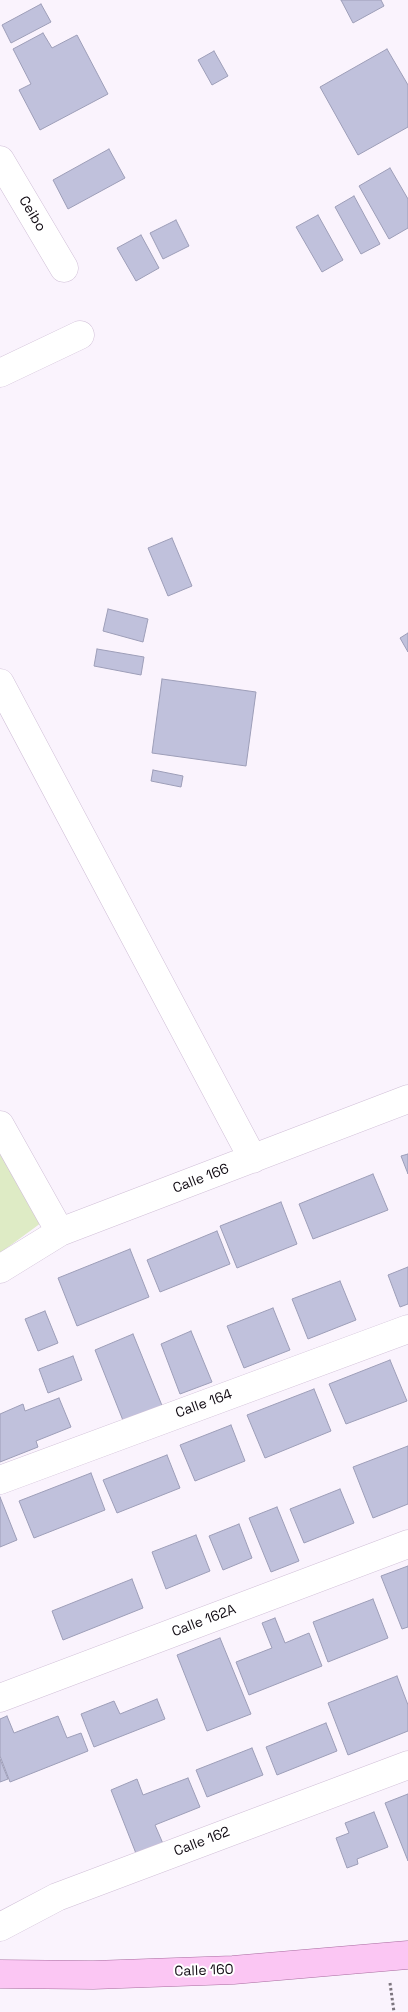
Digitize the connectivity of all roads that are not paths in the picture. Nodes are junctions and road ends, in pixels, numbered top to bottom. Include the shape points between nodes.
1 (4, 176) edge
2 (64, 268) dead end
3 (80, 335) dead end
4 (0, 373) edge
5 (0, 683) edge
6 (408, 1099) edge
7 (0, 1125) edge
8 (253, 1159) junction
9 (60, 1232) junction
10 (0, 1269) edge
11 (408, 1329) edge
12 (0, 1480) edge
13 (408, 1544) edge
14 (0, 1698) edge
15 (408, 1765) edge
16 (0, 1927) edge
17 (408, 1955) edge
18 (0, 1974) edge

1 - 2 street, Ceibo
3 - 4 street
5 - 8 street
6 - 8 street, Calle 166
7 - 9 street
8 - 9 street, Calle 166
9 - 10 street, Calle 166
11 - 12 street, Calle 164
13 - 14 street, Calle 162A
15 - 16 street, Calle 162 via 57,1897
17 - 18 main road, Calle 160 via 233,1970 93,1975

